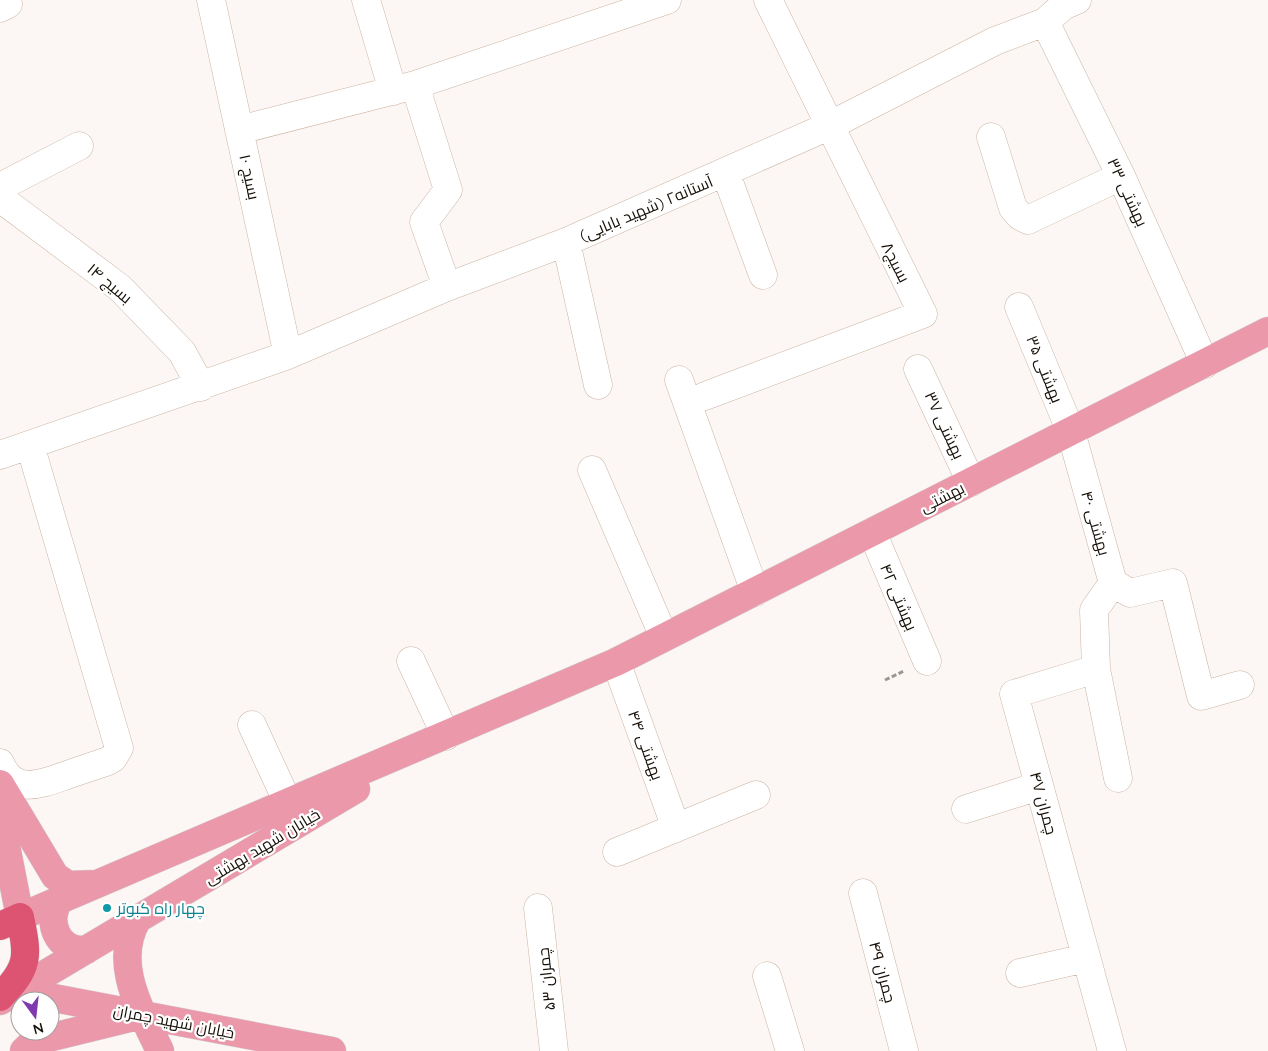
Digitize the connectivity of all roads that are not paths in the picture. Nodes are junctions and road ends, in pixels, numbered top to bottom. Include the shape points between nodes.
1 (212, 0) edge
2 (366, 0) edge
3 (667, 0) edge
4 (768, 0) edge
5 (1062, 7) edge
6 (404, 88) junction
7 (829, 126) junction
8 (239, 130) junction
9 (991, 137) dead end
10 (79, 146) dead end
11 (726, 174) junction
12 (1121, 176) junction
13 (0, 187) edge
14 (0, 198) edge
15 (566, 242) junction
16 (763, 275) dead end
17 (448, 287) junction
18 (1019, 307) dead end
19 (1268, 332) edge
20 (288, 355) junction
21 (1205, 364) junction
22 (918, 368) dead end
23 (679, 380) dead end
24 (598, 385) dead end
25 (202, 387) junction
26 (705, 396) dead end
27 (1071, 432) junction
28 (30, 445) junction
29 (0, 455) edge
30 (592, 470) dead end
31 (972, 482) junction
32 (872, 532) junction
33 (1113, 583) junction
34 (755, 592) junction
35 (664, 637) junction
36 (411, 661) dead end
37 (927, 661) dead end
38 (616, 662) junction
39 (1096, 669) junction
40 (1240, 685) dead end
41 (252, 725) dead end
42 (446, 736) junction
43 (0, 763) edge
44 (1118, 778) dead end
45 (0, 784) edge
46 (1039, 786) junction
47 (756, 795) dead end
48 (288, 803) junction
49 (966, 809) dead end
50 (0, 822) edge
51 (676, 828) junction
52 (617, 852) dead end
53 (96, 884) junction
54 (863, 893) dead end
55 (60, 900) junction
56 (538, 908) dead end
57 (137, 920) junction
58 (10, 921) edge
59 (86, 950) junction
60 (1086, 958) junction
61 (1020, 973) dead end
62 (767, 976) dead end
63 (5, 993) edge
64 (143, 1015) junction
65 (24, 1051) edge
66 (160, 1051) edge
67 (332, 1051) edge
68 (554, 1051) edge
69 (790, 1051) edge
70 (904, 1051) edge
71 (1112, 1051) edge

1 - 8 street, بسیج ۱۰
2 - 6 street
3 - 6 street
4 - 7 street, بسیج۸
5 - 7 street, آستانه۲ (شهید بابایی)
5 - 12 street, بهشتی ۳۳
6 - 8 street
6 - 17 street via 448,190 424,222
7 - 11 street, آستانه۲ (شهید بابایی)
7 - 26 street, بسیج۸ via 923,314
8 - 20 street, بسیج ۱۰
9 - 12 street via 1014,208 1028,220
10 - 13 street
11 - 15 street, آستانه۲ (شهید بابایی)
11 - 16 street
12 - 21 street, بهشتی ۳۳
14 - 25 street, بسیج ۱۴ via 120,288 182,352
15 - 17 street, آستانه۲ (شهید بابایی)
15 - 24 street
17 - 20 street, آستانه۲ (شهید بابایی)
18 - 27 street, بهشتی ۳۵
19 - 21 main road, بهشتی
20 - 25 street, آستانه۲ (شهید بابایی)
21 - 27 main road, بهشتی
22 - 31 street, بهشتی ۳۷
23 - 34 street
25 - 28 street, آستانه۲ (شهید بابایی)
27 - 31 main road, بهشتی
27 - 33 street, بهشتی ۴۰
28 - 29 street, آستانه۲ (شهید بابایی)
28 - 43 street via 118,748 108,761 33,785 14,781
30 - 35 street
31 - 32 main road, بهشتی
32 - 34 main road, بهشتی
32 - 37 street, بهشتی ۴۲
33 - 39 street via 1094,610
33 - 40 street via 1130,593 1173,583 1201,696
34 - 35 main road, بهشتی
35 - 38 main road, بهشتی
36 - 42 street
38 - 42 main road, خیابان شهید بهشتی
38 - 51 street, بهشتی ۴۴
39 - 44 street
39 - 46 street, چمران ۴۷ via 1014,694
41 - 48 street
42 - 48 main road, خیابان شهید بهشتی
42 - 57 main road, خیابان شهید بهشتی
45 - 53 main road via 56,876 68,885
46 - 49 street
46 - 60 street, چمران ۴۷
47 - 51 street
48 - 53 main road, خیابان شهید بهشتی
50 - 58 main road
51 - 52 street
53 - 55 main road, خیابان شهید بهشتی
54 - 70 street, چمران ۴۹
55 - 58 main road, خیابان شهید بهشتی
55 - 59 main road via 52,916 55,932 66,945
56 - 68 street, چمران ۵۳
57 - 59 main road, خیابان شهید بهشتی
57 - 64 main road via 129,940 127,963 131,986
58 - 63 highway via 26,957 22,969
59 - 63 main road, خیابان شهید بهشتی
60 - 61 street
60 - 71 street, چمران ۴۷
62 - 69 street
63 - 64 main road, خیابان شهید چمران
64 - 65 main road via 44,1039
64 - 66 main road
64 - 67 main road, خیابان شهید چمران

